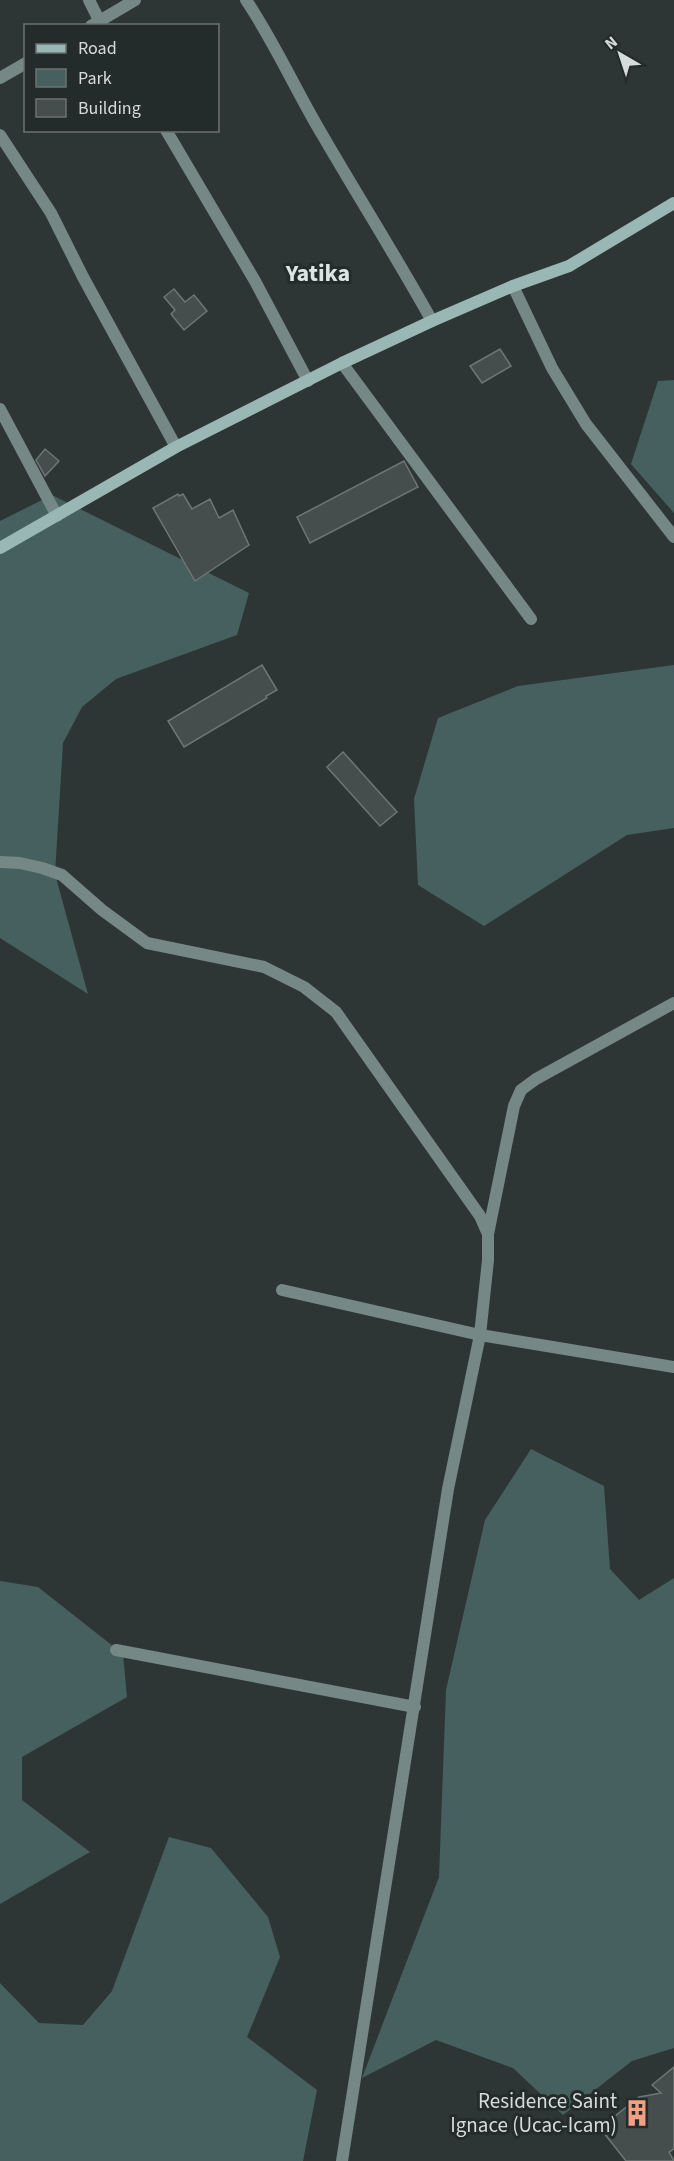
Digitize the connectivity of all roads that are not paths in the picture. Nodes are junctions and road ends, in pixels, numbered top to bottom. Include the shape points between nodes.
1 (88, 0) edge
2 (135, 0) edge
3 (246, 0) edge
4 (97, 24) edge
5 (24, 64) edge
6 (0, 78) edge
7 (167, 132) edge
8 (0, 135) edge
9 (674, 203) edge
10 (513, 286) junction
11 (432, 321) junction
12 (342, 363) junction
13 (308, 381) junction
14 (0, 409) edge
15 (176, 447) junction
16 (57, 516) junction
17 (674, 537) edge
18 (0, 548) edge
19 (531, 619) dead end
20 (0, 862) edge
21 (674, 1003) edge
22 (488, 1234) junction
23 (282, 1290) dead end
24 (480, 1335) junction
25 (674, 1367) edge
26 (116, 1650) dead end
27 (415, 1707) junction
28 (342, 2161) edge

1 - 4 street
2 - 4 street
3 - 11 street
5 - 6 street
7 - 13 street via 255,281
8 - 15 street via 51,213
9 - 10 main road via 569,266
10 - 11 main road
10 - 17 street via 552,368 586,424
11 - 12 main road
12 - 13 main road
12 - 19 street
13 - 15 main road
14 - 16 street
15 - 16 main road
16 - 18 main road
20 - 22 street via 62,875 147,943 264,967 304,987 336,1012 480,1216
21 - 22 street via 521,1090 514,1106
22 - 24 street
23 - 24 street
24 - 25 street
24 - 27 street via 448,1489
26 - 27 street
27 - 28 street

